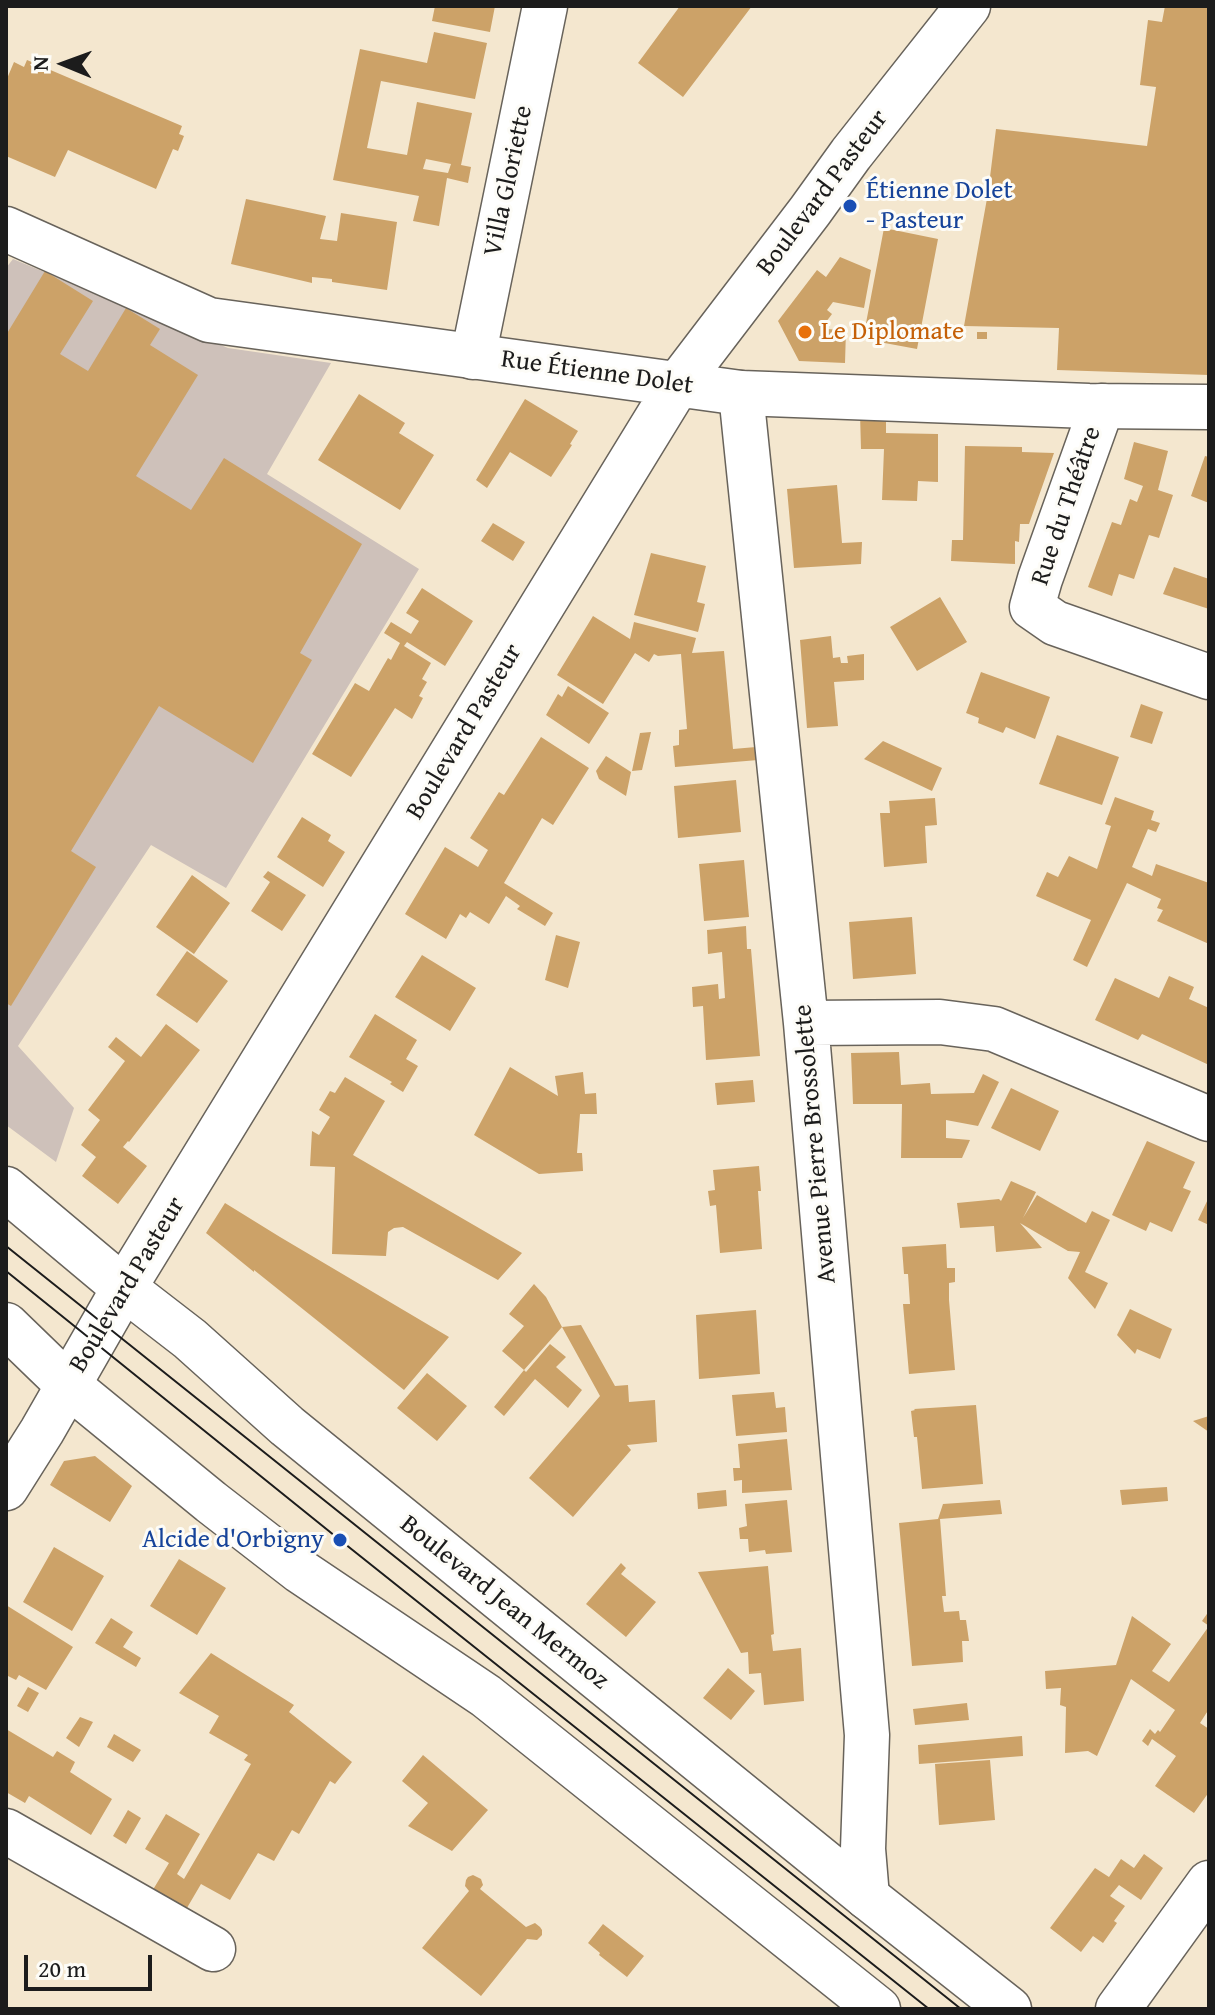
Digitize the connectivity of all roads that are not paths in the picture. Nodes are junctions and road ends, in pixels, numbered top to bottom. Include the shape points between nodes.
1 (545, 6) edge
2 (968, 6) edge
3 (6, 229) edge
4 (473, 357) junction
5 (678, 384) junction
6 (741, 393) junction
7 (1102, 406) junction
8 (1209, 407) edge
9 (1209, 677) edge
10 (806, 1023) junction
11 (1209, 1119) edge
12 (6, 1189) edge
13 (124, 1288) junction
14 (6, 1325) edge
15 (68, 1385) junction
16 (6, 1488) edge
17 (6, 1831) edge
18 (1209, 1883) edge
19 (867, 1897) junction
20 (213, 1949) dead end
21 (878, 2009) edge
22 (1009, 2009) edge
23 (1118, 2009) edge

1 - 4 street, Villa Gloriette
2 - 5 street, Boulevard Pasteur
3 - 4 street, Rue Étienne Dolet via 209,320
4 - 5 street, Rue Étienne Dolet
5 - 6 street, Rue Étienne Dolet
5 - 13 street, Boulevard Pasteur
6 - 7 street, Rue Étienne Dolet
6 - 10 street, Avenue Pierre Brossolette
7 - 8 street, Rue Étienne Dolet
7 - 9 street, Rue du Théâtre via 1032,607 1055,623
10 - 11 street via 940,1022 994,1029
10 - 19 street, Avenue Pierre Brossolette via 867,1735
12 - 13 street, Boulevard Jean Mermoz
13 - 15 street, Boulevard Pasteur
13 - 19 street, Boulevard Jean Mermoz
14 - 15 street
15 - 16 street, Boulevard Pasteur
15 - 21 street via 300,1571 486,1696
17 - 20 street
18 - 23 street
19 - 22 street, Boulevard Jean Mermoz

